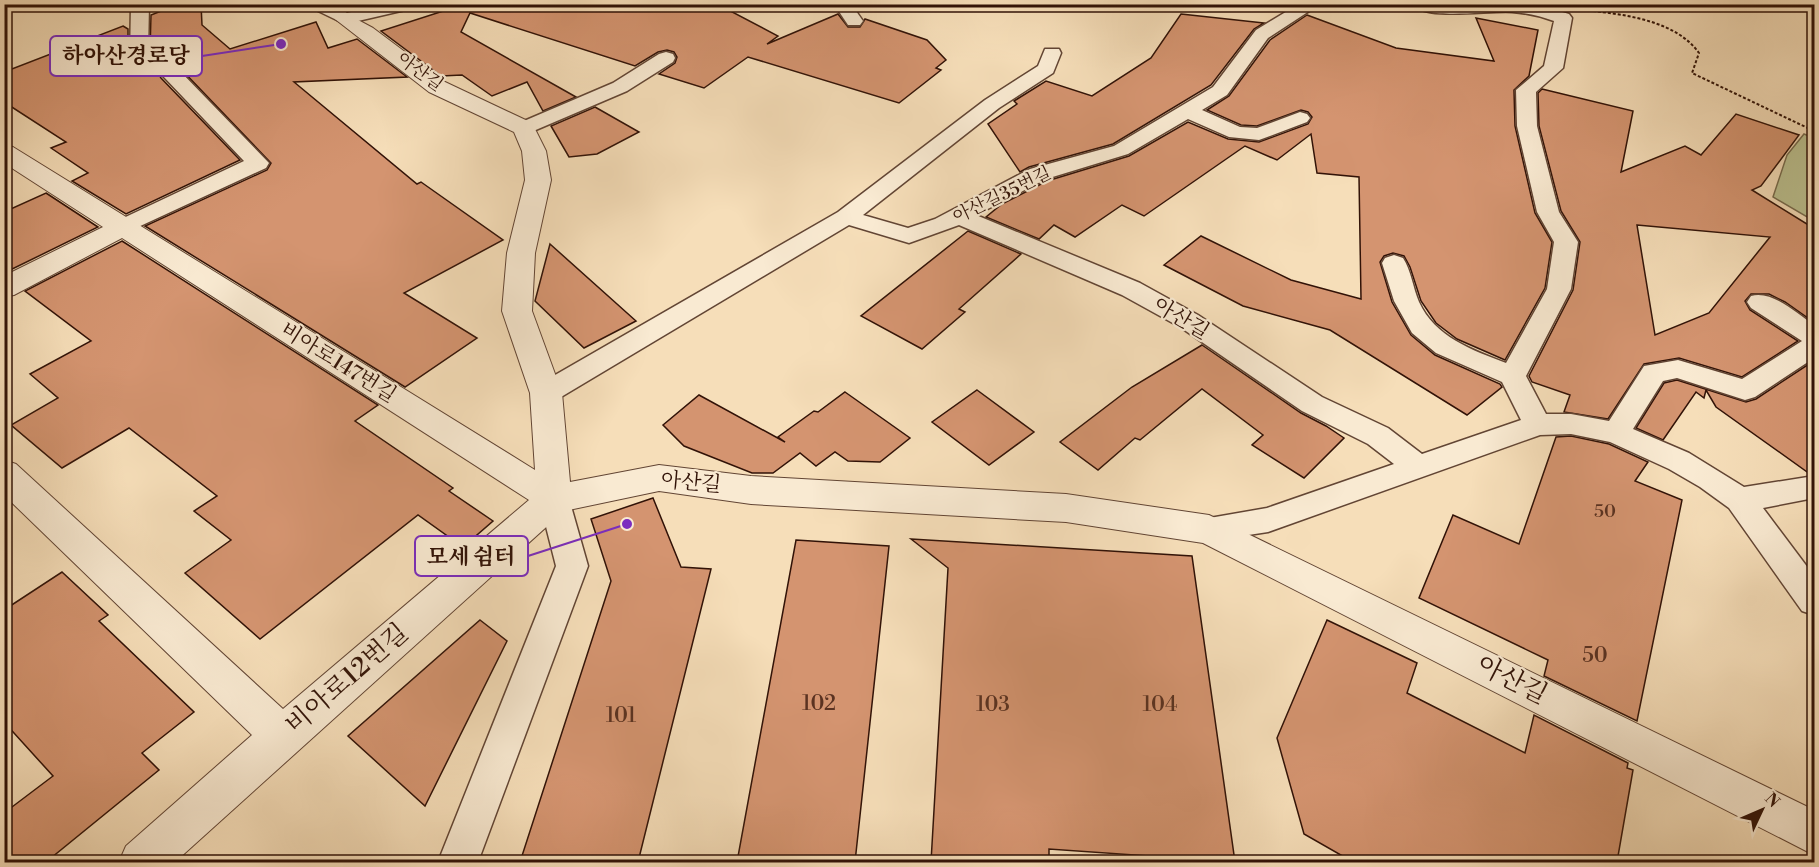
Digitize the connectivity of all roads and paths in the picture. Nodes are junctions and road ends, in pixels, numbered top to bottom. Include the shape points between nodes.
1 (10, 4) edge
2 (140, 4) edge
3 (408, 4) edge
4 (842, 4) edge
5 (1312, 4) edge
6 (1420, 4) edge
7 (4, 7) edge
8 (335, 12) edge
9 (1563, 18) junction
10 (854, 21) dead end
11 (1052, 53) dead end
12 (666, 58) dead end
13 (1187, 111) junction
14 (1300, 118) dead end
15 (524, 128) junction
16 (1815, 131) edge
17 (4, 152) edge
18 (958, 216) junction
19 (846, 217) junction
20 (123, 227) junction
21 (1394, 263) dead end
22 (4, 288) edge
23 (1760, 302) dead end
24 (1815, 337) edge
25 (1815, 346) edge
26 (1512, 376) junction
27 (546, 393) junction
28 (1538, 425) junction
29 (1616, 433) junction
30 (1420, 468) junction
31 (4, 473) edge
32 (1815, 487) edge
33 (554, 499) junction
34 (1740, 500) junction
35 (1209, 529) junction
36 (1815, 601) edge
37 (282, 736) junction
38 (1815, 833) edge
39 (142, 862) edge
40 (458, 862) edge

1 - 7 street
2 - 20 lane via 139,60 159,57 258,163
3 - 8 lane
4 - 10 lane
5 - 13 lane, 아산길35번길 via 1262,34 1220,91
6 - 9 lane via 1431,8 1515,5
8 - 15 street, 아산길 via 437,87
9 - 16 path via 1583,10 1606,12 1689,39 1699,53 1692,73
9 - 26 lane via 1553,69 1526,90 1527,126 1548,212 1566,242 1560,289
11 - 19 lane via 1046,69 992,104
12 - 15 lane via 620,87
13 - 14 lane via 1236,133 1259,134
13 - 18 lane, 아산길35번길 via 1121,150 1038,174
15 - 27 street via 534,151 538,180 521,253 517,311
17 - 20 street, 비아로147번길
18 - 19 lane, 아산길35번길 via 909,236
18 - 30 lane, 아산길 via 1131,289 1190,321 1312,404 1378,436
19 - 27 lane
20 - 22 street
20 - 33 street, 비아로147번길
21 - 26 lane via 1411,312 1429,334 1475,362
23 - 24 lane
25 - 29 lane via 1745,390 1678,369 1654,373
26 - 28 lane
27 - 33 street
28 - 29 lane, 아산길 via 1571,424
28 - 30 lane, 아산길
29 - 34 lane, 아산길 via 1679,461
30 - 35 lane, 아산길 via 1268,520
31 - 37 street
32 - 34 lane
33 - 35 street, 아산길 via 659,478 751,490 1066,508
33 - 37 street, 비아로12번길
33 - 40 lane via 572,566
34 - 36 lane, 아산길
35 - 38 street, 아산길
37 - 39 street, 비아로12번길

